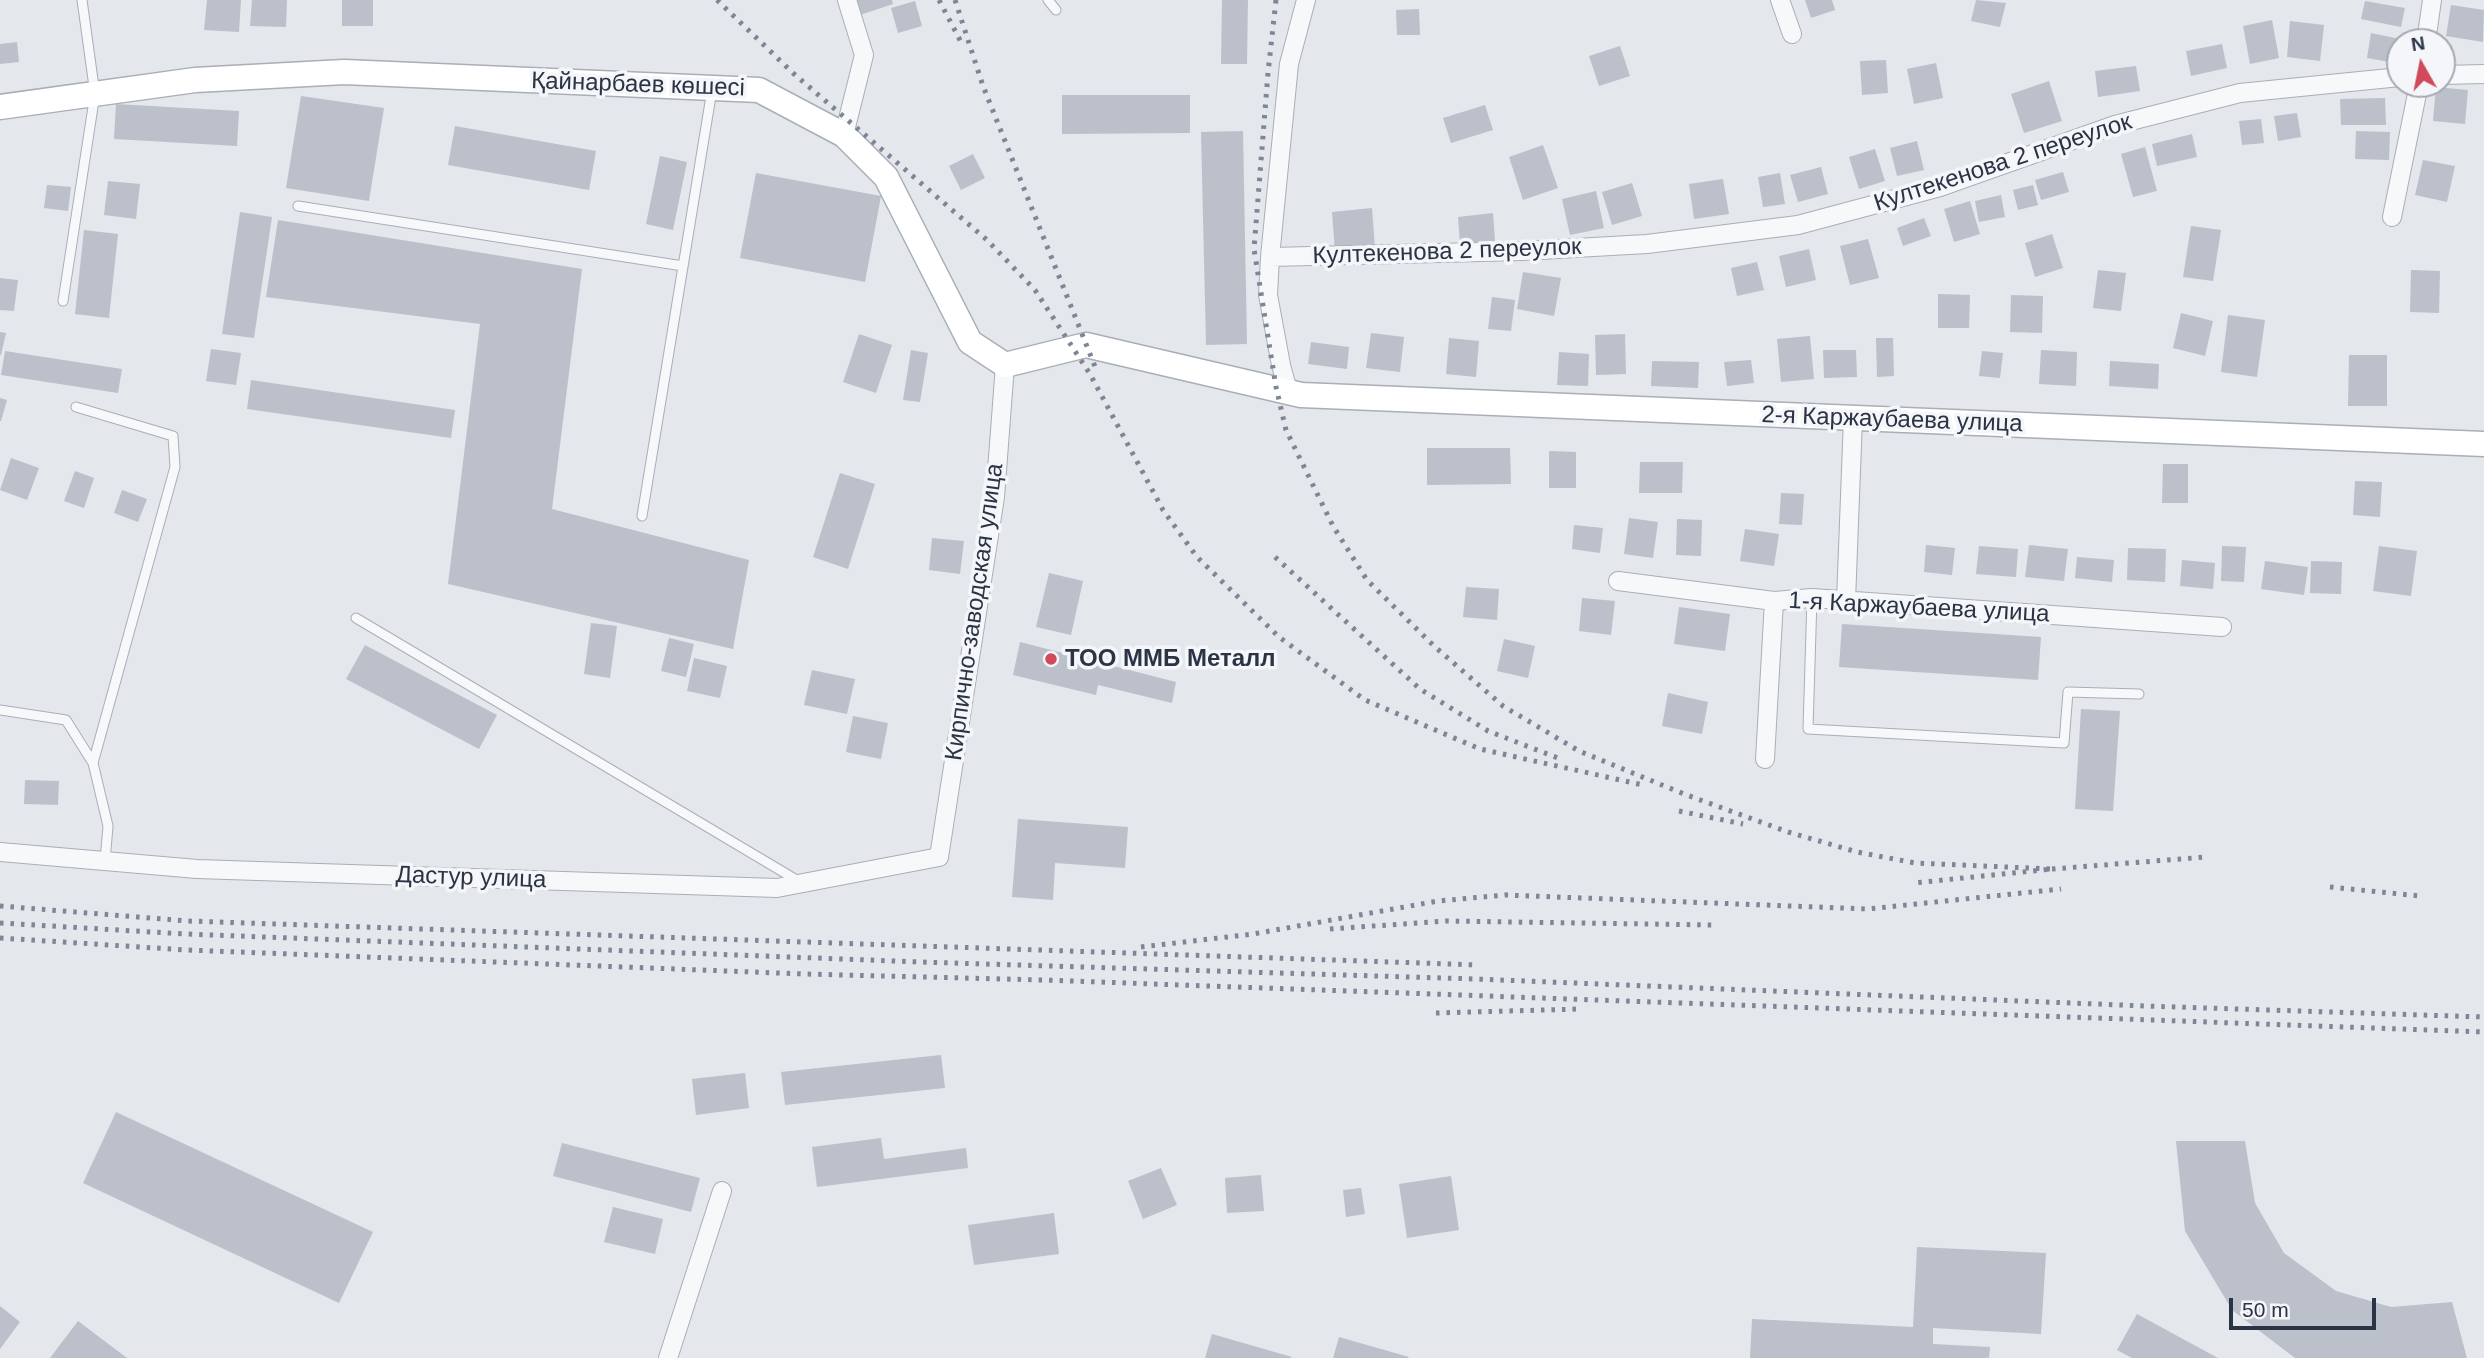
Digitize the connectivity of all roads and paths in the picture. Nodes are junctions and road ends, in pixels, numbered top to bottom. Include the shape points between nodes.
1 (82, 0) edge
2 (847, 0) edge
3 (1048, 0) edge
4 (1306, 0) edge
5 (1780, 0) edge
6 (2432, 0) edge
7 (1056, 10) dead end
8 (2428, 28) edge
9 (1792, 34) dead end
10 (2484, 74) edge
11 (2456, 75) edge
12 (2386, 78) edge
13 (713, 88) junction
14 (95, 94) junction
15 (2416, 98) edge
16 (0, 107) edge
17 (844, 135) junction
18 (298, 206) dead end
19 (2392, 217) dead end
20 (1269, 257) junction
21 (683, 266) junction
22 (63, 301) dead end
23 (1005, 365) junction
24 (1294, 393) junction
25 (76, 407) dead end
26 (1853, 418) junction
27 (2484, 444) edge
28 (642, 516) dead end
29 (1618, 581) dead end
30 (1812, 598) junction
31 (1774, 601) junction
32 (1846, 601) junction
33 (356, 618) dead end
34 (2222, 627) dead end
35 (2139, 694) dead end
36 (0, 710) edge
37 (1765, 759) dead end
38 (93, 763) junction
39 (0, 852) edge
40 (939, 857) joint
41 (105, 861) junction
42 (803, 883) junction
43 (722, 1191) dead end
44 (668, 1358) edge

1 - 14 lane
2 - 17 street via 864,55
3 - 7 lane
4 - 20 street via 1289,64
5 - 9 street
6 - 8 street
10 - 11 street
12 - 20 street, Култекенова 2 переулок via 2241,93 2115,125 1940,187 1798,225 1522,251
13 - 14 street, Қайнарбаев көшесі via 344,72 195,80
13 - 17 street, Қайнарбаев көшесі via 759,90
13 - 21 lane
14 - 16 street, Қайнарбаев көшесі
14 - 22 lane
15 - 19 street
17 - 23 street, Қайнарбаев көшесі via 886,177 970,342
18 - 21 lane
20 - 24 street via 1268,295 1281,366
21 - 28 lane
23 - 24 street via 1086,345
23 - 40 street, Кирпично-заводская улица via 995,497
24 - 26 street, 2-я Каржаубаева улица
25 - 38 lane via 173,436 175,467
26 - 27 street, 2-я Каржаубаева улица
26 - 32 street
29 - 31 street, 1-я Каржаубаева улица
30 - 31 street, 1-я Каржаубаева улица
30 - 32 street, 1-я Каржаубаева улица
30 - 35 lane via 1808,729 2064,743 2068,692
31 - 37 street
32 - 34 street, 1-я Каржаубаева улица
33 - 42 lane
36 - 38 lane via 66,720
38 - 41 lane via 108,827
39 - 41 street, Дастур улица
40 - 42 street, Дастур улица
41 - 42 street, Дастур улица via 197,869 750,888
43 - 44 street

